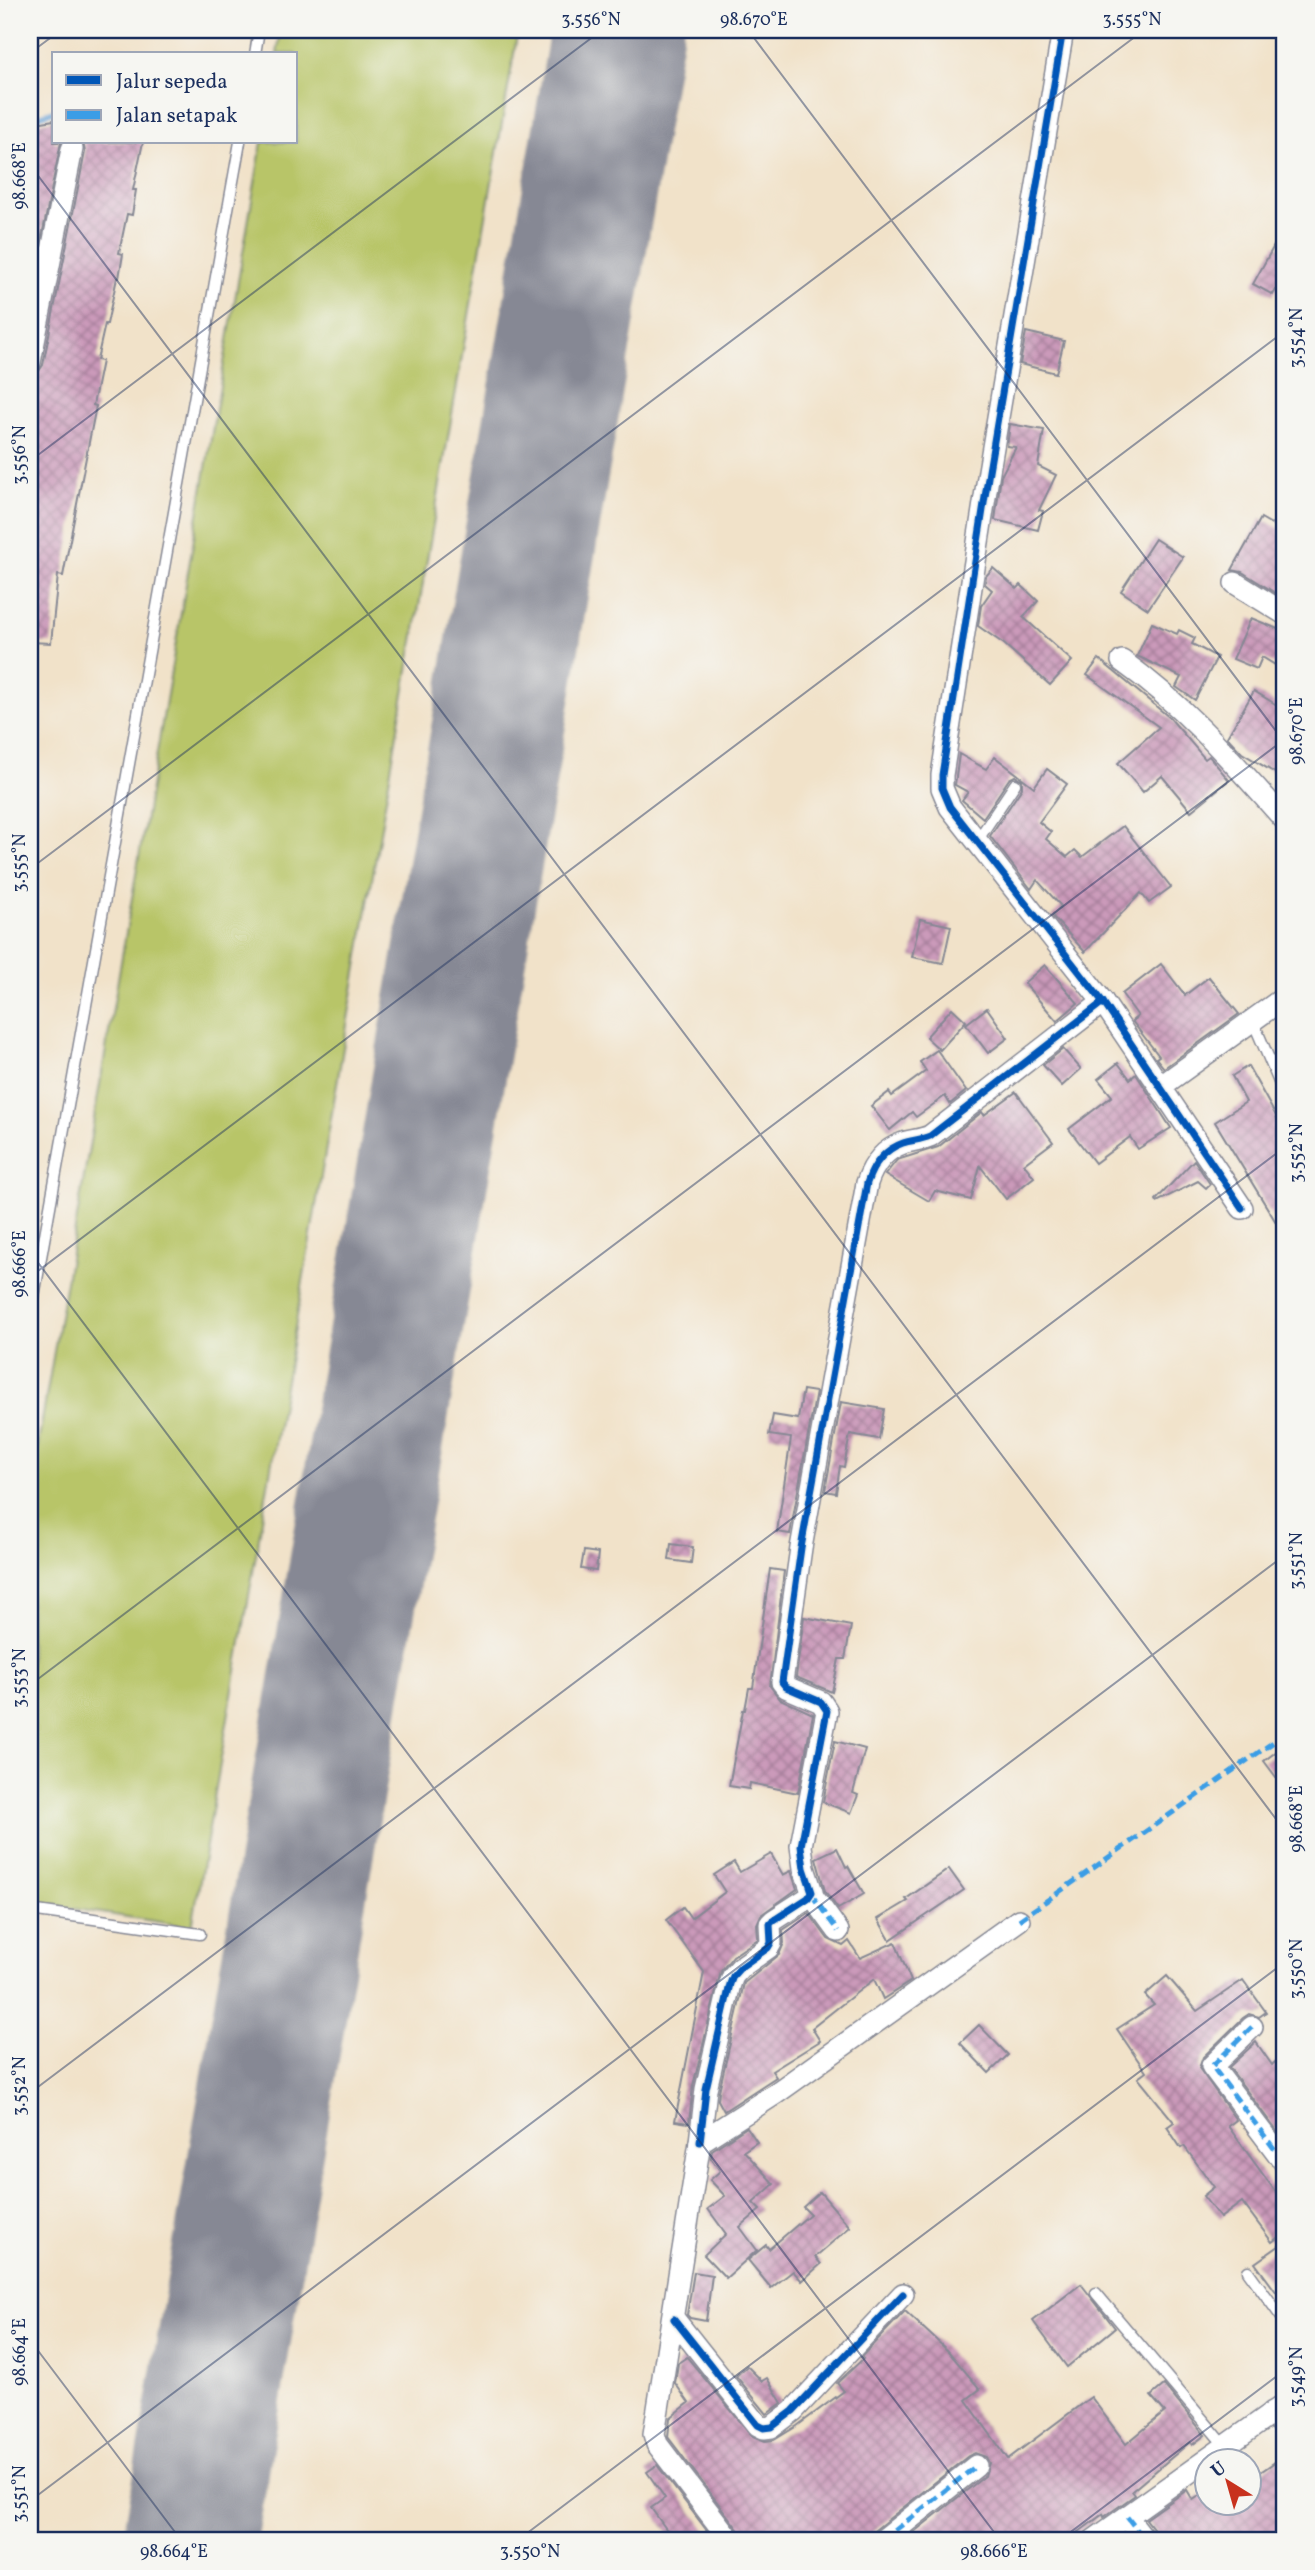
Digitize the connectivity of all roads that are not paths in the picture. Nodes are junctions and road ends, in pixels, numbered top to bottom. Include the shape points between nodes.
1 (259, 30) edge
2 (1063, 30) edge
3 (255, 52) edge
4 (240, 144) edge
5 (72, 149) dead end
6 (30, 362) edge
7 (1235, 583) dead end
8 (1285, 614) edge
9 (1122, 661) dead end
10 (1016, 784) dead end
11 (1285, 820) edge
12 (977, 841) junction
13 (1285, 997) edge
14 (1103, 1002) junction
15 (1252, 1019) junction
16 (1160, 1087) junction
17 (1285, 1096) edge
18 (1242, 1208) dead end
19 (30, 1319) edge
20 (811, 1894) junction
21 (30, 1909) edge
22 (1019, 1920) dead end
23 (838, 1931) dead end
24 (200, 1934) dead end
25 (1252, 2027) dead end
26 (701, 2143) junction
27 (1285, 2163) edge
28 (1248, 2271) dead end
29 (1096, 2293) dead end
30 (903, 2294) dead end
31 (674, 2319) junction
32 (1285, 2322) edge
33 (1279, 2408) edge
34 (1285, 2430) edge
35 (1226, 2446) junction
36 (976, 2466) dead end
37 (1128, 2516) junction
38 (730, 2540) edge
39 (883, 2540) edge
40 (1094, 2540) edge
41 (1144, 2540) edge

1 - 3 lane
2 - 12 street via 942,775 950,807
4 - 19 lane
5 - 6 street
7 - 8 street
9 - 11 street via 1189,716
10 - 12 lane
12 - 14 street
13 - 15 street
14 - 16 street
14 - 20 street via 930,1136 902,1143 884,1154 873,1166 867,1184 801,1548 782,1682 821,1702 827,1711 801,1846
15 - 16 street
15 - 17 lane
16 - 18 street
20 - 23 street
20 - 26 street via 774,1920 768,1948 733,1976 706,2089
21 - 24 lane
22 - 26 street
25 - 27 street via 1212,2066
26 - 31 street
28 - 32 lane
29 - 35 lane
30 - 31 street via 793,2411 764,2428
31 - 38 street via 654,2434
33 - 34 street
33 - 35 street
35 - 37 street
36 - 39 street
37 - 40 street
37 - 41 street

